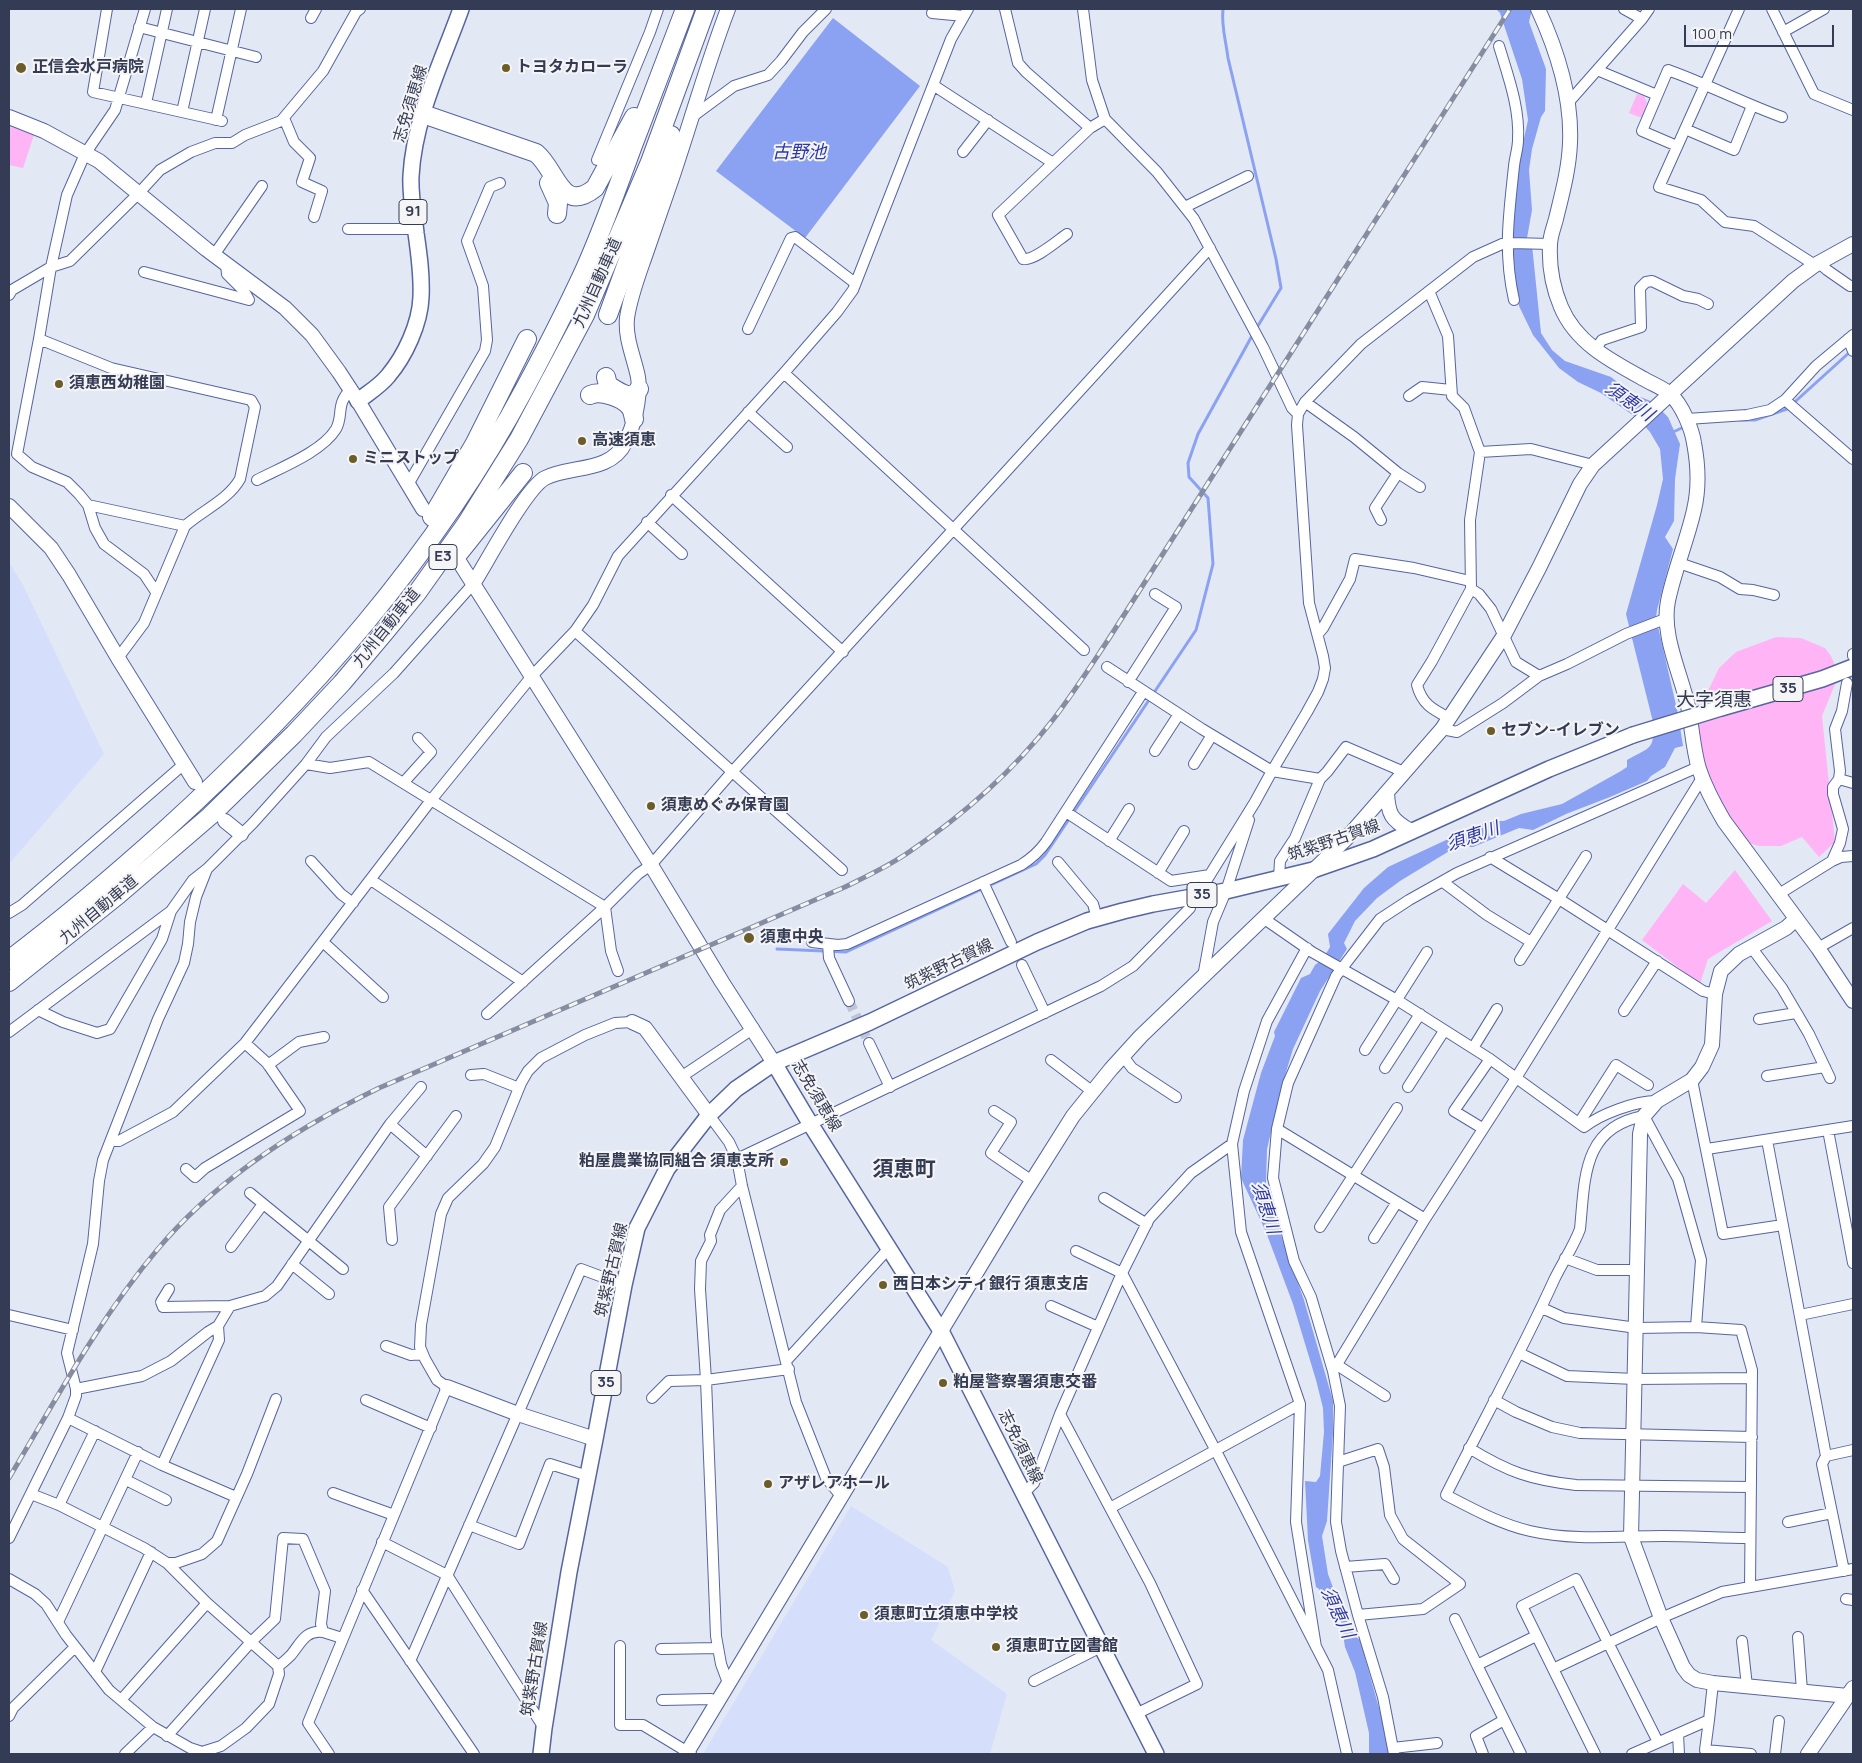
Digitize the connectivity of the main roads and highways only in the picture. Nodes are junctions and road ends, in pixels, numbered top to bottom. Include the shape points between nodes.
1 (461, 9) edge
2 (679, 9) edge
3 (685, 9) edge
4 (706, 9) edge
5 (700, 26) junction
6 (423, 114) junction
7 (557, 214) dead end
8 (608, 315) dead end
9 (527, 339) dead end
10 (606, 377) dead end
11 (639, 389) road end
12 (355, 395) road end
13 (590, 395) dead end
14 (634, 419) road end
15 (523, 473) dead end
16 (1853, 667) edge
17 (342, 683) junction
18 (307, 692) junction
19 (9, 960) edge
20 (9, 982) edge
21 (774, 1062) junction
22 (541, 1754) edge
23 (1156, 1754) edge

1 - 6 main road, 志免須恵線 / 91
2 - 6 highway via 632,122 595,188 584,196 566,194 536,153
3 - 18 highway, 九州自動車道 / E3 via 610,209 584,270 524,390 478,469 426,545
4 - 5 highway, 九州自動車道 / E3
5 - 8 highway via 656,183
5 - 17 highway, 九州自動車道 / E3 via 650,162 602,276 542,400 466,524 417,593
6 - 7 highway via 533,159 556,198
6 - 12 main road, 志免須恵線 / 91 via 411,176 421,275 418,315 398,363 386,378
9 - 18 highway via 475,444 442,500 385,591
10 - 11 highway via 608,386 626,395 635,394
13 - 14 highway via 603,393 629,406
15 - 17 highway via 414,610
16 - 21 main road, 筑紫野古賀線 / 35, bridge via 1633,735 1549,768 1373,849 1313,870 1097,918 1037,942 870,1022
17 - 20 highway, 九州自動車道 / E3 via 210,816
18 - 19 highway, 九州自動車道 / E3 via 200,799 116,874
21 - 22 main road, 筑紫野古賀線 / 35 via 709,1115 667,1169 637,1228 569,1572
21 - 23 main road, 志免須恵線 via 942,1331

